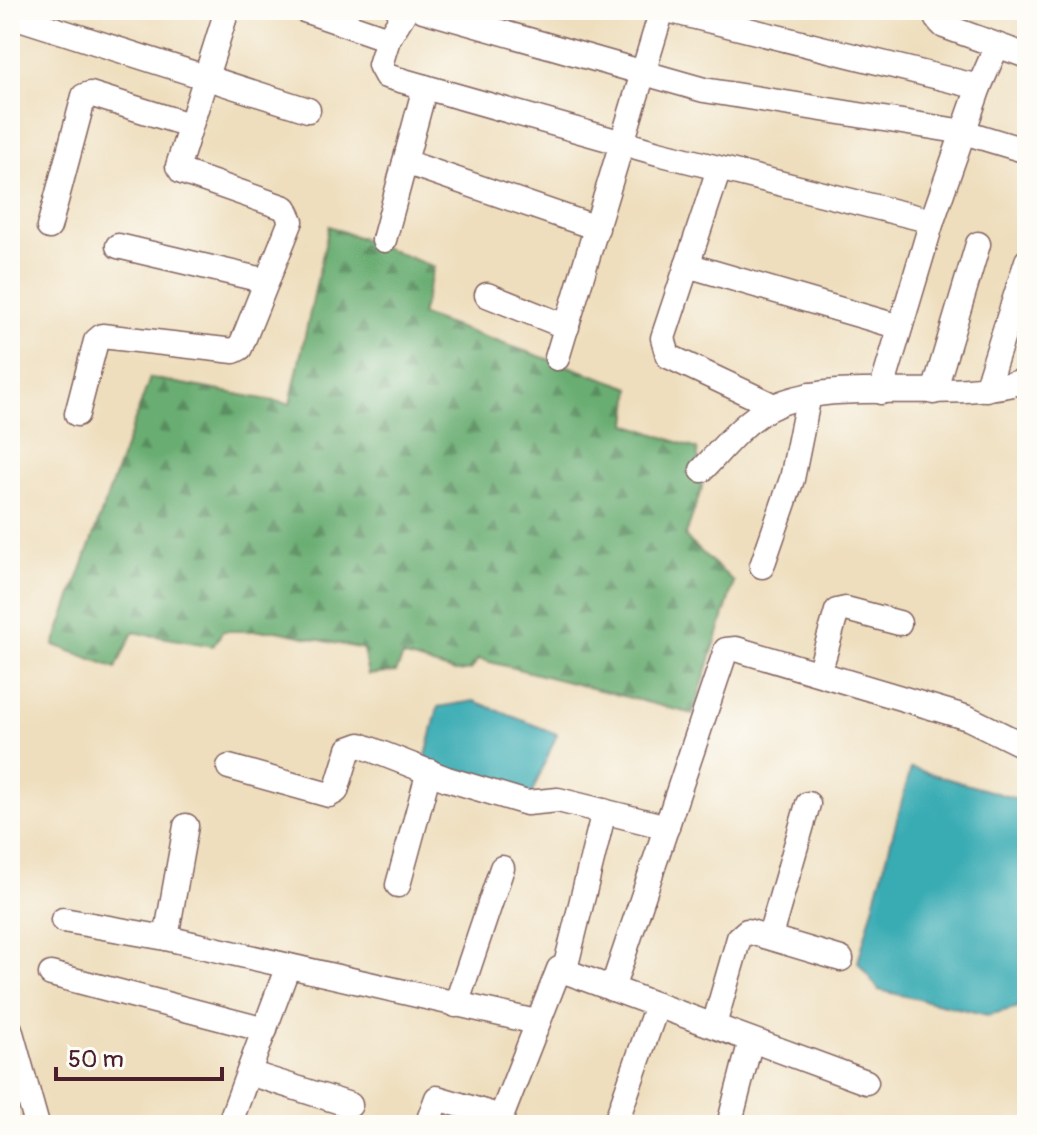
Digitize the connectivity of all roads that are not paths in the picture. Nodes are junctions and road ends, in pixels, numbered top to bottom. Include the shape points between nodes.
1 (227, 10) edge
2 (304, 10) edge
3 (406, 10) edge
4 (423, 10) edge
5 (665, 10) edge
6 (940, 10) edge
7 (10, 15) edge
8 (388, 39) junction
9 (997, 46) junction
10 (1027, 56) edge
11 (645, 74) junction
12 (205, 77) junction
13 (425, 87) junction
14 (979, 87) junction
15 (308, 110) dead end
16 (189, 125) junction
17 (964, 132) junction
18 (623, 143) junction
19 (1027, 151) edge
20 (405, 162) junction
21 (719, 169) junction
22 (932, 221) junction
23 (49, 227) dead end
24 (597, 228) junction
25 (384, 240) dead end
26 (978, 244) dead end
27 (118, 246) dead end
28 (1027, 261) edge
29 (687, 265) junction
30 (267, 281) junction
31 (487, 295) dead end
32 (567, 327) junction
33 (900, 327) junction
34 (557, 358) dead end
35 (1027, 380) edge
36 (986, 389) junction
37 (881, 392) junction
38 (934, 392) junction
39 (809, 395) junction
40 (774, 406) junction
41 (77, 414) dead end
42 (702, 470) dead end
43 (762, 566) dead end
44 (899, 623) dead end
45 (819, 673) junction
46 (1027, 747) edge
47 (229, 767) dead end
48 (429, 771) junction
49 (808, 804) dead end
50 (604, 811) junction
51 (186, 826) dead end
52 (667, 827) junction
53 (502, 868) dead end
54 (398, 885) dead end
55 (63, 920) dead end
56 (770, 936) junction
57 (166, 938) junction
58 (841, 959) dead end
59 (288, 966) junction
60 (565, 969) junction
61 (51, 974) dead end
62 (612, 989) junction
63 (456, 1005) junction
64 (657, 1005) junction
65 (536, 1022) junction
66 (714, 1025) junction
67 (10, 1029) edge
68 (265, 1030) junction
69 (751, 1040) junction
70 (249, 1073) junction
71 (866, 1082) dead end
72 (350, 1105) dead end
73 (500, 1121) edge
74 (37, 1125) edge
75 (229, 1125) edge
76 (427, 1125) edge
77 (615, 1125) edge
78 (729, 1125) edge

1 - 12 street
2 - 8 street
3 - 8 street
4 - 11 street
5 - 11 street
5 - 14 street
6 - 9 street via 941,24
7 - 12 street
8 - 13 street via 381,71
9 - 10 street
9 - 14 street
11 - 17 street via 704,90
11 - 18 street
12 - 15 street
12 - 16 street
13 - 18 street
13 - 20 street
14 - 17 street
16 - 23 street via 84,96
16 - 30 street via 178,159 182,172 285,208 291,215
17 - 19 street
17 - 22 street
18 - 21 street
18 - 24 street
20 - 24 street
20 - 25 street
21 - 22 street
21 - 29 street
22 - 33 street
24 - 32 street
26 - 38 street
27 - 30 street
28 - 36 street
29 - 33 street
29 - 40 street via 663,338 665,352
30 - 41 street via 237,350 98,338
31 - 32 street
32 - 34 street
33 - 37 street
35 - 36 street
36 - 38 street
37 - 38 street
37 - 39 street
39 - 40 street
39 - 43 street via 792,479
40 - 42 street via 748,422
44 - 45 street via 837,611
45 - 46 street via 968,718
45 - 52 street via 726,650
47 - 48 street via 325,795 336,791 353,746 363,745
48 - 50 street via 527,803 552,799
48 - 54 street
49 - 56 street
50 - 52 street
50 - 60 street
51 - 57 street
52 - 62 street
53 - 63 street
55 - 57 street
56 - 58 street
56 - 66 street via 752,930 739,938
57 - 59 street
59 - 63 street
59 - 68 street
60 - 62 street
60 - 65 street via 554,974
61 - 68 street
62 - 64 street
63 - 65 street
64 - 66 street
64 - 77 street
65 - 73 street
66 - 69 street
67 - 74 street
68 - 70 street
69 - 71 street
69 - 78 street
70 - 72 street
70 - 75 street
73 - 76 street via 437,1098

